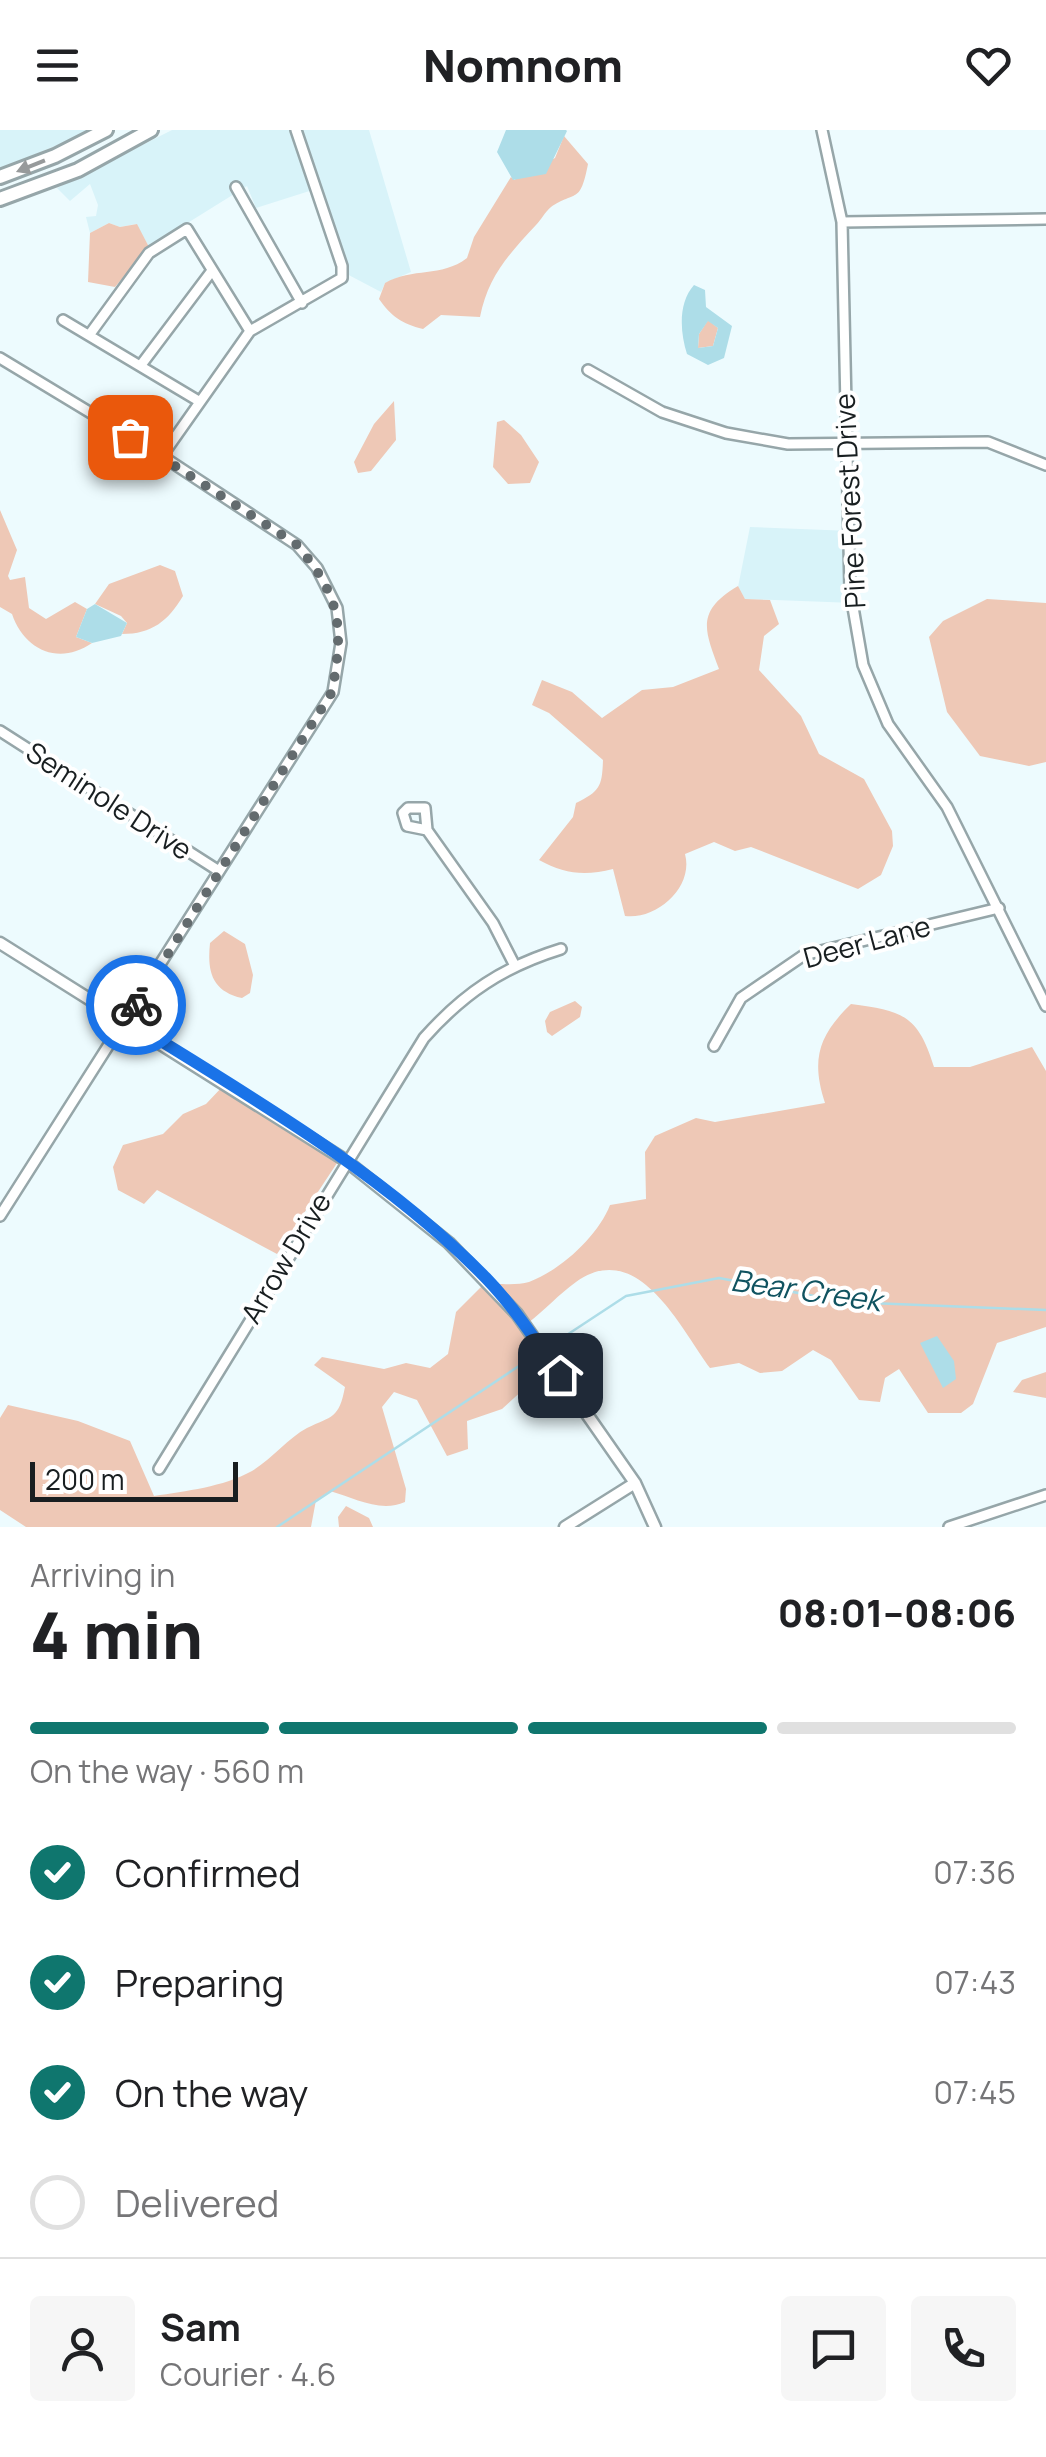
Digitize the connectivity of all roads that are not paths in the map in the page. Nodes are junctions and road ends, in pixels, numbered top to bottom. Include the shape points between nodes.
1 (106, 130) edge
2 (151, 130) edge
3 (296, 130) edge
4 (822, 130) edge
5 (62, 153) junction
6 (68, 174) junction
7 (0, 177) edge
8 (236, 187) dead end
9 (0, 199) edge
10 (1046, 219) edge
11 (842, 222) junction
12 (211, 272) junction
13 (302, 303) junction
14 (62, 320) dead end
15 (250, 331) junction
16 (90, 334) junction
17 (0, 358) edge
18 (141, 366) junction
19 (588, 370) dead end
20 (197, 400) junction
21 (846, 442) junction
22 (162, 456) junction
23 (1046, 465) edge
24 (0, 731) edge
25 (426, 830) dead end
26 (218, 871) junction
27 (999, 908) junction
28 (0, 944) edge
29 (561, 948) dead end
30 (514, 964) junction
31 (1046, 1006) edge
32 (127, 1020) junction
33 (714, 1046) dead end
34 (345, 1160) junction
35 (0, 1216) edge
36 (158, 1470) dead end
37 (635, 1483) junction
38 (1046, 1495) edge
39 (565, 1527) edge
40 (655, 1527) edge
41 (949, 1527) edge

1 - 5 main road
2 - 6 main road
3 - 13 street via 342,266 342,278
4 - 11 street, Pine Forest Drive
5 - 6 main road
5 -> 7 main road
6 - 9 main road
8 - 13 street
10 - 11 street
11 - 21 street, Pine Forest Drive
12 - 15 street
12 - 16 street via 187,229 149,253
12 - 18 street
13 - 15 street
14 - 16 street
15 - 20 street
16 - 18 street
17 - 22 street
18 - 20 street
19 - 21 street via 694,424 788,444
20 - 22 street
21 - 23 street via 988,442
21 - 27 street, Pine Forest Drive via 850,590 864,665 888,724 948,807
22 - 26 street via 296,544 337,608 341,643 332,692
24 - 26 street, Seminole Drive
25 - 30 street
26 - 32 street
27 - 31 street, Pine Forest Drive
27 - 33 street, Deer Lane via 804,955 741,998
28 - 32 street
29 - 30 street, Arrow Drive
30 - 34 street, Arrow Drive via 457,1000 424,1038
32 - 34 street
32 - 35 street
34 - 36 street, Arrow Drive
34 - 37 street via 487,1279
37 - 39 street
37 - 40 street
38 - 41 street

